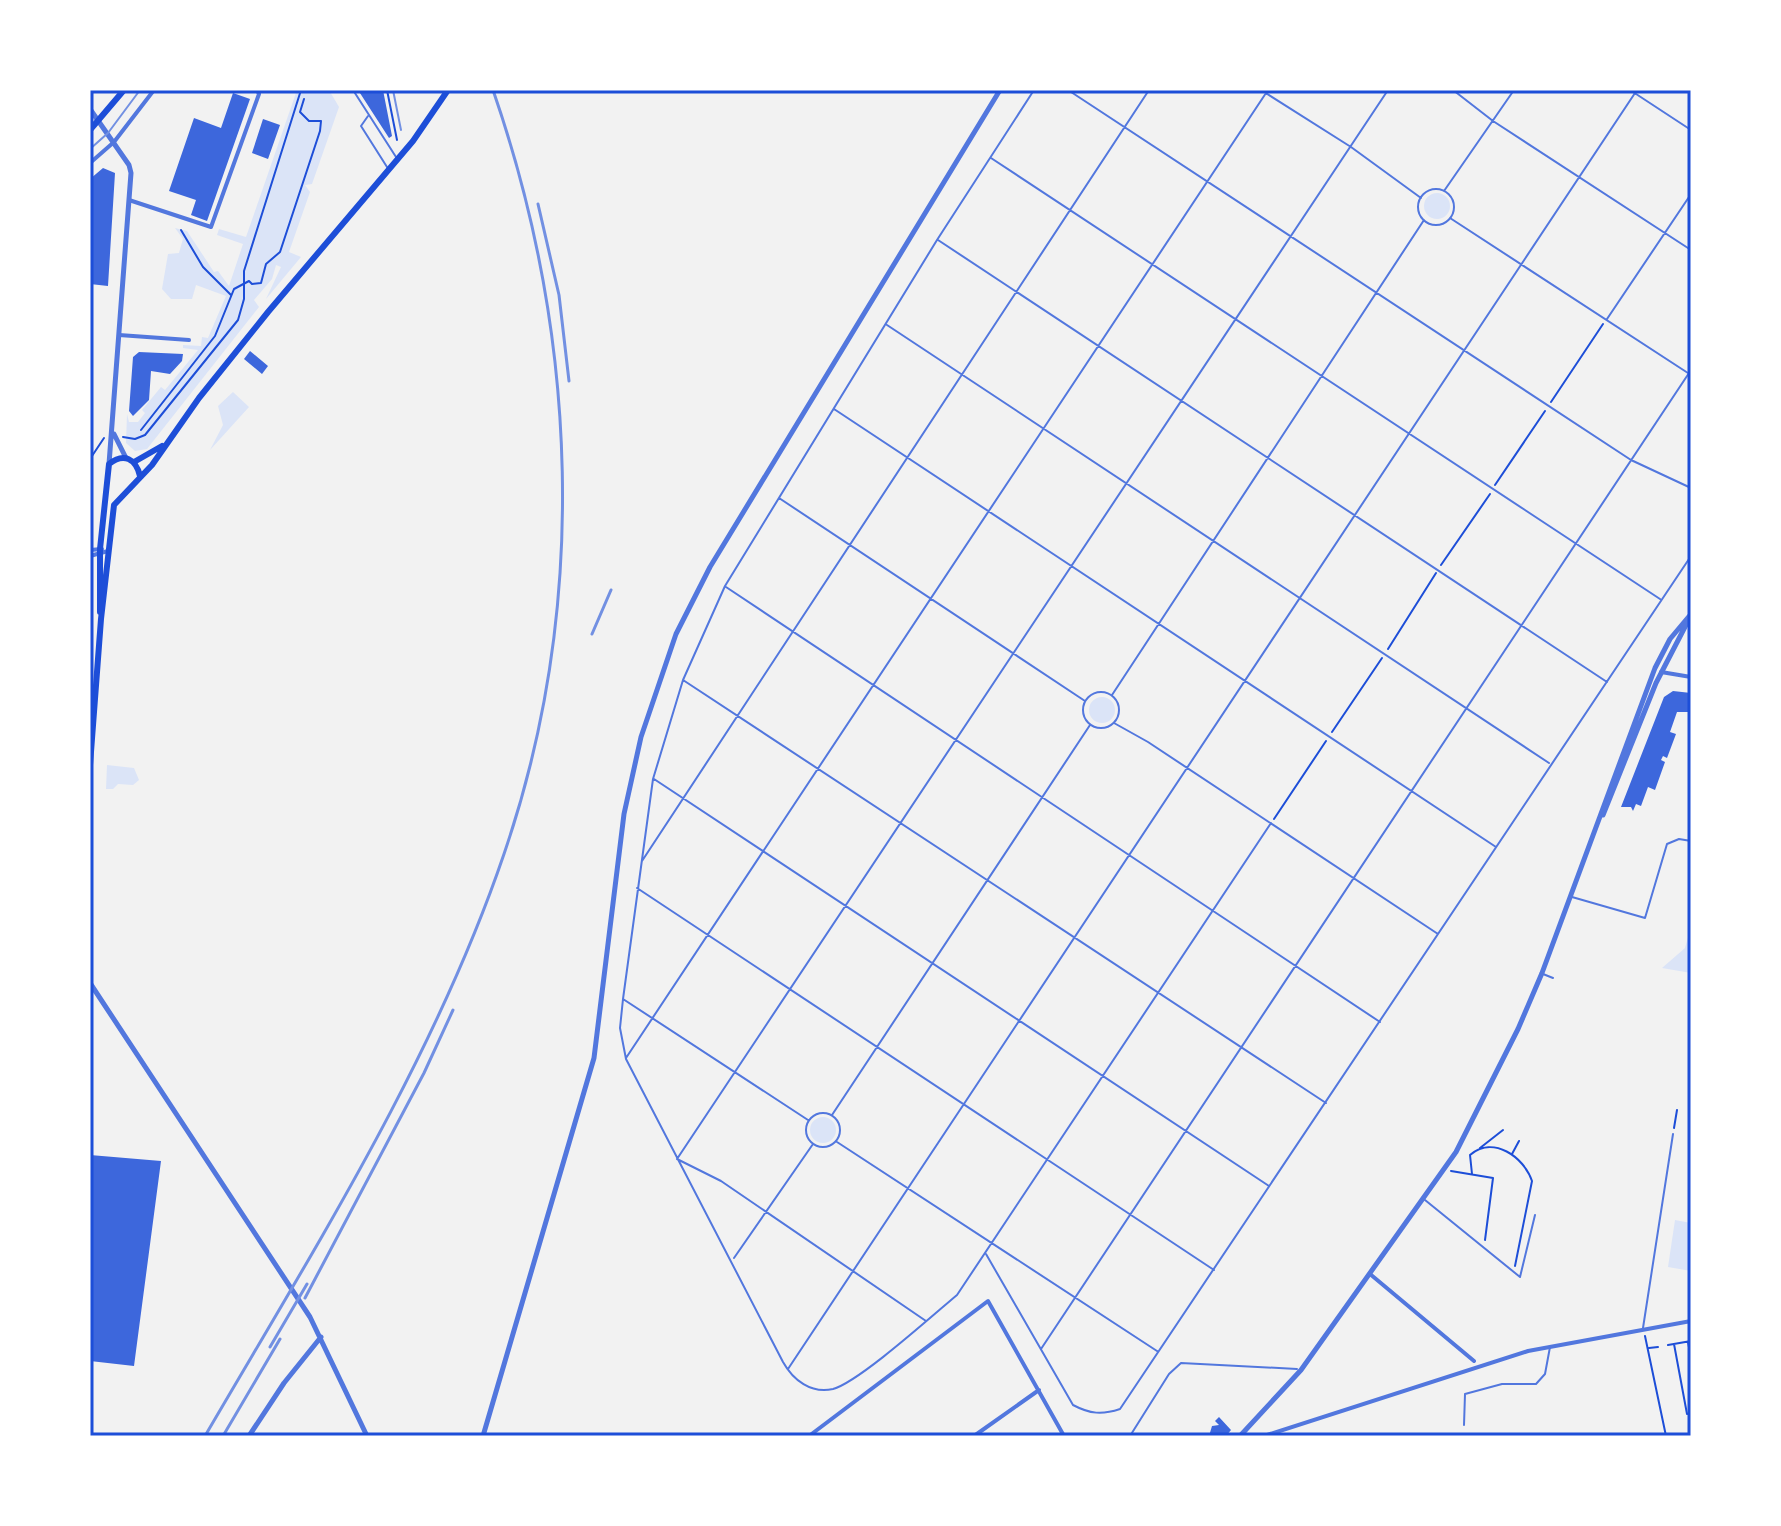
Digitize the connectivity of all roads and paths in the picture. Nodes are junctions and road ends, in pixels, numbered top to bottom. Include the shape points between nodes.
1 (124, 90) edge
2 (154, 90) edge
3 (257, 90) edge
4 (301, 90) edge
5 (353, 90) edge
6 (387, 90) edge
7 (448, 90) edge
8 (1000, 90) edge
9 (1034, 90) edge
10 (1068, 90) edge
11 (1149, 90) edge
12 (1261, 90) edge
13 (1388, 90) edge
14 (1453, 90) edge
15 (1514, 90) edge
16 (1630, 90) edge
17 (1267, 92) edge
18 (1635, 93) junction
19 (304, 99) dead end
20 (90, 109) edge
21 (369, 116) junction
22 (100, 120) junction
23 (1493, 121) junction
24 (1125, 128) junction
25 (90, 130) edge
26 (1691, 130) edge
27 (397, 140) dead end
28 (114, 142) junction
29 (1351, 147) junction
30 (990, 157) junction
31 (396, 158) junction
32 (90, 163) edge
33 (388, 168) junction
34 (1581, 177) junction
35 (1209, 182) junction
36 (1444, 191) junction
37 (1691, 194) edge
38 (1421, 198) junction
39 (129, 200) junction
40 (1070, 210) junction
41 (1450, 218) junction
42 (1424, 220) junction
43 (181, 230) dead end
44 (1665, 233) junction
45 (1292, 236) junction
46 (937, 240) junction
47 (1691, 250) edge
48 (1152, 264) junction
49 (1523, 266) junction
50 (1016, 292) junction
51 (1378, 292) junction
52 (232, 296) junction
53 (1236, 319) junction
54 (1606, 320) junction
55 (886, 324) junction
56 (119, 335) junction
57 (189, 340) dead end
58 (1098, 346) junction
59 (1465, 351) junction
60 (1690, 373) edge
61 (962, 375) junction
62 (1322, 376) junction
63 (1181, 401) junction
64 (833, 408) junction
65 (1043, 429) junction
66 (141, 430) dead end
67 (113, 433) junction
68 (1409, 433) junction
69 (106, 437) dead end
70 (121, 437) dead end
71 (164, 444) junction
72 (126, 458) junction
73 (906, 458) junction
74 (90, 459) edge
75 (1268, 459) junction
76 (1631, 460) junction
77 (134, 462) junction
78 (109, 464) junction
79 (140, 476) junction
80 (1126, 484) junction
81 (107, 488) junction
82 (1691, 488) edge
83 (123, 494) junction
84 (778, 497) junction
85 (988, 512) junction
86 (1354, 516) junction
87 (1213, 541) junction
88 (849, 544) junction
89 (1576, 544) junction
90 (90, 550) edge
91 (108, 551) junction
92 (100, 552) junction
93 (90, 556) edge
94 (1691, 556) edge
95 (1070, 568) junction
96 (725, 586) junction
97 (931, 598) junction
98 (1299, 598) junction
99 (1662, 600) junction
100 (1690, 615) edge
101 (101, 619) junction
102 (1157, 624) junction
103 (1521, 626) junction
104 (793, 632) junction
105 (1014, 653) junction
106 (1661, 672) junction
107 (1691, 677) edge
108 (683, 680) junction
109 (1244, 681) junction
110 (1607, 682) junction
111 (873, 685) junction
112 (1112, 695) junction
113 (1085, 701) junction
114 (1466, 709) junction
115 (738, 716) junction
116 (1114, 723) junction
117 (1090, 725) junction
118 (956, 740) junction
119 (1550, 764) junction
120 (90, 765) edge
121 (1188, 768) junction
122 (818, 769) junction
123 (653, 779) junction
124 (1411, 792) junction
125 (1043, 798) junction
126 (683, 799) junction
127 (901, 823) junction
128 (1271, 823) junction
129 (1596, 830) junction
130 (1691, 841) edge
131 (1496, 847) junction
132 (763, 851) junction
133 (1129, 855) junction
134 (642, 862) junction
135 (1354, 878) junction
136 (988, 880) junction
137 (636, 887) junction
138 (1571, 897) junction
139 (846, 906) junction
140 (1213, 911) junction
141 (708, 934) junction
142 (1439, 934) junction
143 (1074, 937) junction
144 (932, 963) junction
145 (1296, 966) junction
146 (1542, 973) junction
147 (1553, 978) dead end
148 (90, 983) edge
149 (790, 989) junction
150 (1159, 993) junction
151 (623, 999) junction
152 (652, 1019) junction
153 (1019, 1021) junction
154 (1381, 1023) junction
155 (877, 1046) junction
156 (1242, 1047) junction
157 (626, 1059) junction
158 (735, 1072) junction
159 (1103, 1076) junction
160 (1327, 1103) junction
161 (964, 1104) junction
162 (1677, 1110) dead end
163 (832, 1115) junction
164 (808, 1120) junction
165 (1503, 1130) dead end
166 (1186, 1131) junction
167 (1673, 1134) joint
168 (1519, 1141) dead end
169 (837, 1142) junction
170 (813, 1144) junction
171 (1479, 1149) junction
172 (1512, 1154) junction
173 (677, 1159) junction
174 (1047, 1159) junction
175 (1446, 1170) junction
176 (1472, 1174) junction
177 (1271, 1187) junction
178 (908, 1188) junction
179 (1424, 1199) junction
180 (766, 1214) junction
181 (1131, 1214) junction
182 (1535, 1215) dead end
183 (992, 1243) junction
184 (1484, 1248) junction
185 (985, 1253) junction
186 (733, 1260) junction
187 (1214, 1270) junction
188 (852, 1272) junction
189 (1514, 1272) junction
190 (1370, 1274) junction
191 (1075, 1298) junction
192 (926, 1321) junction
193 (1691, 1321) edge
194 (1643, 1329) junction
195 (321, 1337) junction
196 (1690, 1341) edge
197 (1674, 1344) junction
198 (1668, 1345) dead end
199 (1550, 1346) junction
200 (1658, 1347) dead end
201 (1648, 1349) junction
202 (1041, 1350) junction
203 (1158, 1352) junction
204 (1691, 1358) edge
205 (1474, 1361) dead end
206 (787, 1370) junction
207 (1301, 1370) junction
208 (1039, 1390) junction
209 (1691, 1413) edge
210 (991, 1424) junction
211 (1464, 1425) dead end
212 (1282, 1433) edge
213 (1241, 1435) edge
214 (249, 1436) edge
215 (367, 1436) edge
216 (483, 1436) edge
217 (809, 1436) edge
218 (974, 1436) edge
219 (988, 1436) edge
220 (1064, 1436) edge
221 (1130, 1436) edge
222 (1255, 1436) edge
223 (1264, 1436) edge
224 (1666, 1436) edge

1 - 22 main road
2 - 28 street
3 - 39 street via 211,227
4 - 70 path via 244,271 238,320 145,435
5 - 21 lane
6 - 27 path
7 - 31 main road
8 - 216 street via 710,567 676,634 650,704 627,798 594,1058
9 - 30 lane
10 - 24 lane
11 - 24 lane
12 - 17 lane
13 - 29 lane
14 - 23 lane
15 - 23 lane
16 - 18 lane
17 - 29 lane
17 - 35 lane
18 - 26 lane
18 - 34 lane
19 - 52 path via 300,112 309,121 321,121 317,148 280,252 266,264 261,283 239,285
20 - 22 street
21 - 31 lane
21 - 33 lane via 361,126
22 - 25 main road
22 - 28 street
23 - 34 lane
23 - 36 lane
24 - 35 lane
24 - 40 lane
28 - 32 street
28 - 39 street via 129,165
29 - 38 lane
29 - 45 lane
30 - 40 lane
30 - 46 lane
31 - 33 main road
33 - 71 main road
34 - 44 lane
34 - 49 lane
35 - 45 lane
35 - 48 lane
36 - 38 lane via 1429,191
36 - 41 lane via 1454,203
37 - 44 lane
38 - 42 lane
39 - 56 street
40 - 48 lane
40 - 50 lane
41 - 42 lane via 1440,224
41 - 49 lane
42 - 51 lane
43 - 52 path via 203,267
44 - 47 lane
44 - 54 lane
45 - 51 lane
45 - 53 lane
46 - 50 lane
46 - 55 lane
48 - 53 lane
48 - 58 lane
49 - 54 lane
49 - 59 lane
50 - 58 lane
50 - 61 lane
51 - 59 lane
51 - 62 lane
52 - 66 path via 215,336
53 - 62 lane
53 - 63 lane
54 - 60 lane
55 - 61 lane
55 - 64 lane
56 - 57 street
56 - 67 street
58 - 63 lane
58 - 65 lane
59 - 68 lane
59 - 76 lane
60 - 76 lane
61 - 65 lane
61 - 73 lane
62 - 68 lane
62 - 75 lane
63 - 75 lane
63 - 80 lane
64 - 73 lane
64 - 84 lane
65 - 80 lane
65 - 85 lane
67 - 72 street
67 - 78 street
68 - 86 lane
68 - 89 lane
69 - 74 path
71 - 77 main road
71 - 79 main road
72 - 77 main road
72 - 78 main road
73 - 85 lane
73 - 88 lane
75 - 86 lane
75 - 87 lane
76 - 82 lane
76 - 89 lane
77 - 79 main road
78 - 81 main road
79 - 83 main road
80 - 87 lane
80 - 95 lane
81 - 83 main road
81 - 92 main road
83 - 91 main road via 113,509
84 - 88 lane
84 - 96 lane
85 - 95 lane
85 - 97 lane
86 - 98 lane
86 - 103 lane
87 - 98 lane
87 - 102 lane
88 - 97 lane
88 - 104 lane
89 - 99 lane
89 - 103 lane
90 - 92 street
91 - 92 street
91 - 101 main road
92 - 93 street
92 - 101 main road
94 - 99 lane
95 - 102 lane
95 - 105 lane
96 - 104 lane
96 - 108 lane
97 - 105 lane
97 - 111 lane
98 - 109 lane
98 - 114 lane
99 - 110 lane
100 - 106 street
100 - 129 street via 1655,668
101 - 120 main road
102 - 109 lane
102 - 112 lane
103 - 110 lane
103 - 114 lane
104 - 111 lane
104 - 115 lane
105 - 113 lane
105 - 118 lane
106 - 107 street
106 - 129 street
108 - 115 lane
108 - 123 lane
109 - 121 lane
109 - 124 lane
110 - 119 lane
111 - 118 lane
111 - 122 lane
112 - 113 lane via 1094,693
112 - 116 lane via 1120,710
113 - 117 lane via 1082,711
114 - 119 lane
114 - 124 lane
115 - 122 lane
115 - 126 lane
116 - 117 lane via 1101,729
116 - 121 lane
117 - 125 lane
118 - 125 lane
118 - 127 lane
119 - 131 lane
121 - 128 lane
121 - 133 lane
122 - 127 lane
122 - 132 lane
123 - 126 lane
123 - 134 lane
124 - 131 lane
124 - 135 lane
125 - 133 lane
125 - 136 lane
126 - 132 lane
126 - 134 lane
127 - 136 lane
127 - 139 lane
128 - 135 lane
128 - 140 lane
129 - 138 street
130 - 138 lane via 1667,844 1645,918
131 - 142 lane
132 - 139 lane
132 - 141 lane
133 - 140 lane
133 - 143 lane
134 - 137 lane
135 - 142 lane
135 - 145 lane
136 - 143 lane
136 - 144 lane
137 - 141 lane
137 - 151 lane
138 - 146 street
139 - 144 lane
139 - 149 lane
140 - 145 lane
140 - 150 lane
141 - 149 lane
141 - 152 lane
142 - 154 lane
143 - 150 lane
143 - 153 lane
144 - 153 lane
144 - 155 lane
145 - 154 lane
145 - 156 lane
146 - 147 lane
146 - 175 street
148 - 195 street
149 - 155 lane
149 - 158 lane
150 - 156 lane
150 - 159 lane
151 - 152 lane
151 - 157 lane via 620,1028
152 - 157 lane
152 - 158 lane
153 - 159 lane
153 - 161 lane
154 - 160 lane
155 - 161 lane
155 - 163 lane
156 - 160 lane
156 - 166 lane
157 - 173 lane
158 - 164 lane
158 - 173 lane
159 - 166 lane
159 - 174 lane
160 - 177 lane
161 - 174 lane
161 - 178 lane
162 - 167 path
163 - 164 lane
163 - 169 lane via 840,1129
164 - 170 lane via 806,1131
165 - 171 path
166 - 177 lane
166 - 181 lane
167 - 194 lane
168 - 172 path
169 - 170 lane
169 - 178 lane
170 - 180 lane
171 - 172 path
171 - 176 path via 1470,1155
172 - 189 path via 1532,1181
173 - 180 lane via 721,1181
173 - 186 lane
174 - 181 lane
174 - 183 lane
175 - 176 path
175 - 179 street
176 - 184 path via 1493,1178
177 - 187 lane
178 - 183 lane
178 - 188 lane
179 - 184 lane
179 - 190 street
180 - 186 lane
180 - 188 lane
181 - 187 lane
181 - 191 lane
182 - 189 lane via 1520,1277
183 - 185 lane
183 - 191 lane
184 - 189 lane
185 - 192 lane via 957,1295
185 - 202 lane
186 - 206 lane
187 - 203 lane
188 - 192 lane
188 - 206 lane
190 - 205 street
190 - 207 street
191 - 202 lane
191 - 203 lane
192 - 206 lane via 837,1388 811,1388
193 - 194 street
194 - 199 street
194 - 201 path
195 - 214 street
195 - 215 street
196 - 197 path
196 - 204 path
197 - 198 path
197 - 209 path via 1687,1414
199 - 211 lane via 1545,1374 1536,1384 1502,1384 1465,1394
199 - 212 street
200 - 201 path
201 - 224 path
202 - 203 lane via 1073,1405 1087,1413 1106,1414 1120,1409
207 - 213 street
207 - 221 lane via 1181,1363
208 - 210 street
208 - 217 street via 988,1301
208 - 220 street
210 - 218 street
210 - 219 street
212 - 223 street
213 - 222 street

